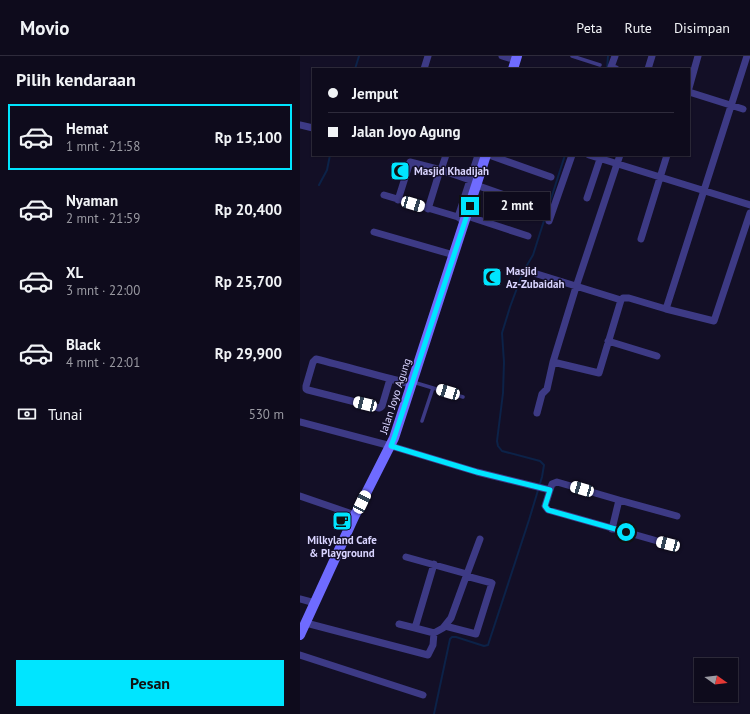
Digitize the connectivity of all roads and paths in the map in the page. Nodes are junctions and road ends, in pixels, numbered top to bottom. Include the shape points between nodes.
1 (428, 56) edge
2 (502, 56) edge
3 (572, 56) edge
4 (615, 56) edge
5 (652, 56) edge
6 (698, 56) edge
7 (747, 56) edge
8 (516, 62) edge
9 (600, 65) dead end
10 (424, 68) edge
11 (614, 68) edge
12 (648, 68) edge
13 (690, 84) edge
14 (690, 92) edge
15 (731, 105) junction
16 (743, 109) dead end
17 (300, 125) edge
18 (312, 128) edge
19 (446, 156) edge
20 (478, 156) edge
21 (487, 156) edge
22 (491, 156) edge
23 (572, 156) edge
24 (593, 156) edge
25 (620, 156) edge
26 (667, 156) edge
27 (600, 158) junction
28 (414, 159) edge
29 (617, 164) junction
30 (440, 170) junction
31 (551, 177) dead end
32 (660, 177) junction
33 (473, 182) junction
34 (703, 191) junction
35 (384, 195) dead end
36 (587, 198) dead end
37 (398, 200) junction
38 (750, 205) edge
39 (428, 208) junction
40 (542, 208) dead end
41 (750, 213) edge
42 (463, 218) junction
43 (549, 221) dead end
44 (374, 232) dead end
45 (528, 236) dead end
46 (641, 239) dead end
47 (454, 256) junction
48 (537, 274) dead end
49 (576, 287) junction
50 (621, 300) junction
51 (666, 309) junction
52 (608, 341) junction
53 (657, 356) dead end
54 (553, 362) junction
55 (390, 378) junction
56 (411, 383) junction
57 (433, 388) junction
58 (463, 397) dead end
59 (536, 412) dead end
60 (422, 421) dead end
61 (300, 422) edge
62 (391, 446) junction
63 (550, 490) junction
64 (300, 496) edge
65 (619, 500) junction
66 (356, 515) junction
67 (677, 516) dead end
68 (612, 529) junction
69 (480, 539) dead end
70 (668, 544) dead end
71 (406, 557) dead end
72 (434, 564) junction
73 (466, 575) junction
74 (300, 599) edge
75 (315, 603) junction
76 (306, 624) junction
77 (399, 624) dead end
78 (445, 626) junction
79 (415, 628) junction
80 (434, 633) junction
81 (300, 635) edge
82 (300, 655) edge
83 (423, 695) dead end

1 - 10 street
2 - 8 street
3 - 9 lane
4 - 11 street via 611,67
5 - 12 street
6 - 13 street
7 - 15 street
14 - 15 street
15 - 16 street
15 - 34 street
17 - 18 street
19 - 30 street
20 - 33 street
21 - 33 main road, Jalan Joyo Agung
22 - 31 street
23 - 43 street
24 - 27 street
25 - 29 street
26 - 32 street
27 - 29 street
27 - 36 street
28 - 30 street
28 - 37 street via 409,163
29 - 32 street
29 - 49 street
30 - 33 street
30 - 39 street
32 - 34 street
32 - 46 street
33 - 40 street
33 - 42 main road, Jalan Joyo Agung
34 - 38 street
34 - 51 street
35 - 37 street
37 - 39 street
39 - 42 street
41 - 51 street via 714,321
42 - 45 street
42 - 47 main road, Jalan Joyo Agung
44 - 47 street
47 - 56 main road, Jalan Joyo Agung
48 - 49 street
49 - 50 street
49 - 54 street
50 - 51 street via 629,298
50 - 52 street
52 - 53 street
52 - 54 street via 599,373
54 - 59 street via 547,389 542,394
55 - 55 street via 316,359 312,362 306,389 379,408 382,406
55 - 56 street
56 - 57 lane
56 - 62 main road, Jalan Joyo Agung
57 - 58 lane
57 - 60 lane
61 - 62 street
62 - 63 street via 477,472
62 - 66 main road, Jalan Joyo Agung
63 - 65 street via 552,484 557,482
63 - 68 street via 545,506 548,510
64 - 66 street
65 - 67 street
65 - 68 street
66 - 75 main road, Jalan Joyo Agung
68 - 70 street
69 - 73 street
71 - 72 street
72 - 73 street
72 - 79 street
73 - 78 street via 451,618
73 - 78 street via 492,583 476,634
74 - 75 street
75 - 76 main road, Jalan Joyo Agung
76 - 80 street via 428,655 433,645
76 - 81 main road, Jalan Joyo Agung
77 - 79 street
78 - 80 street
79 - 80 street
82 - 83 street

